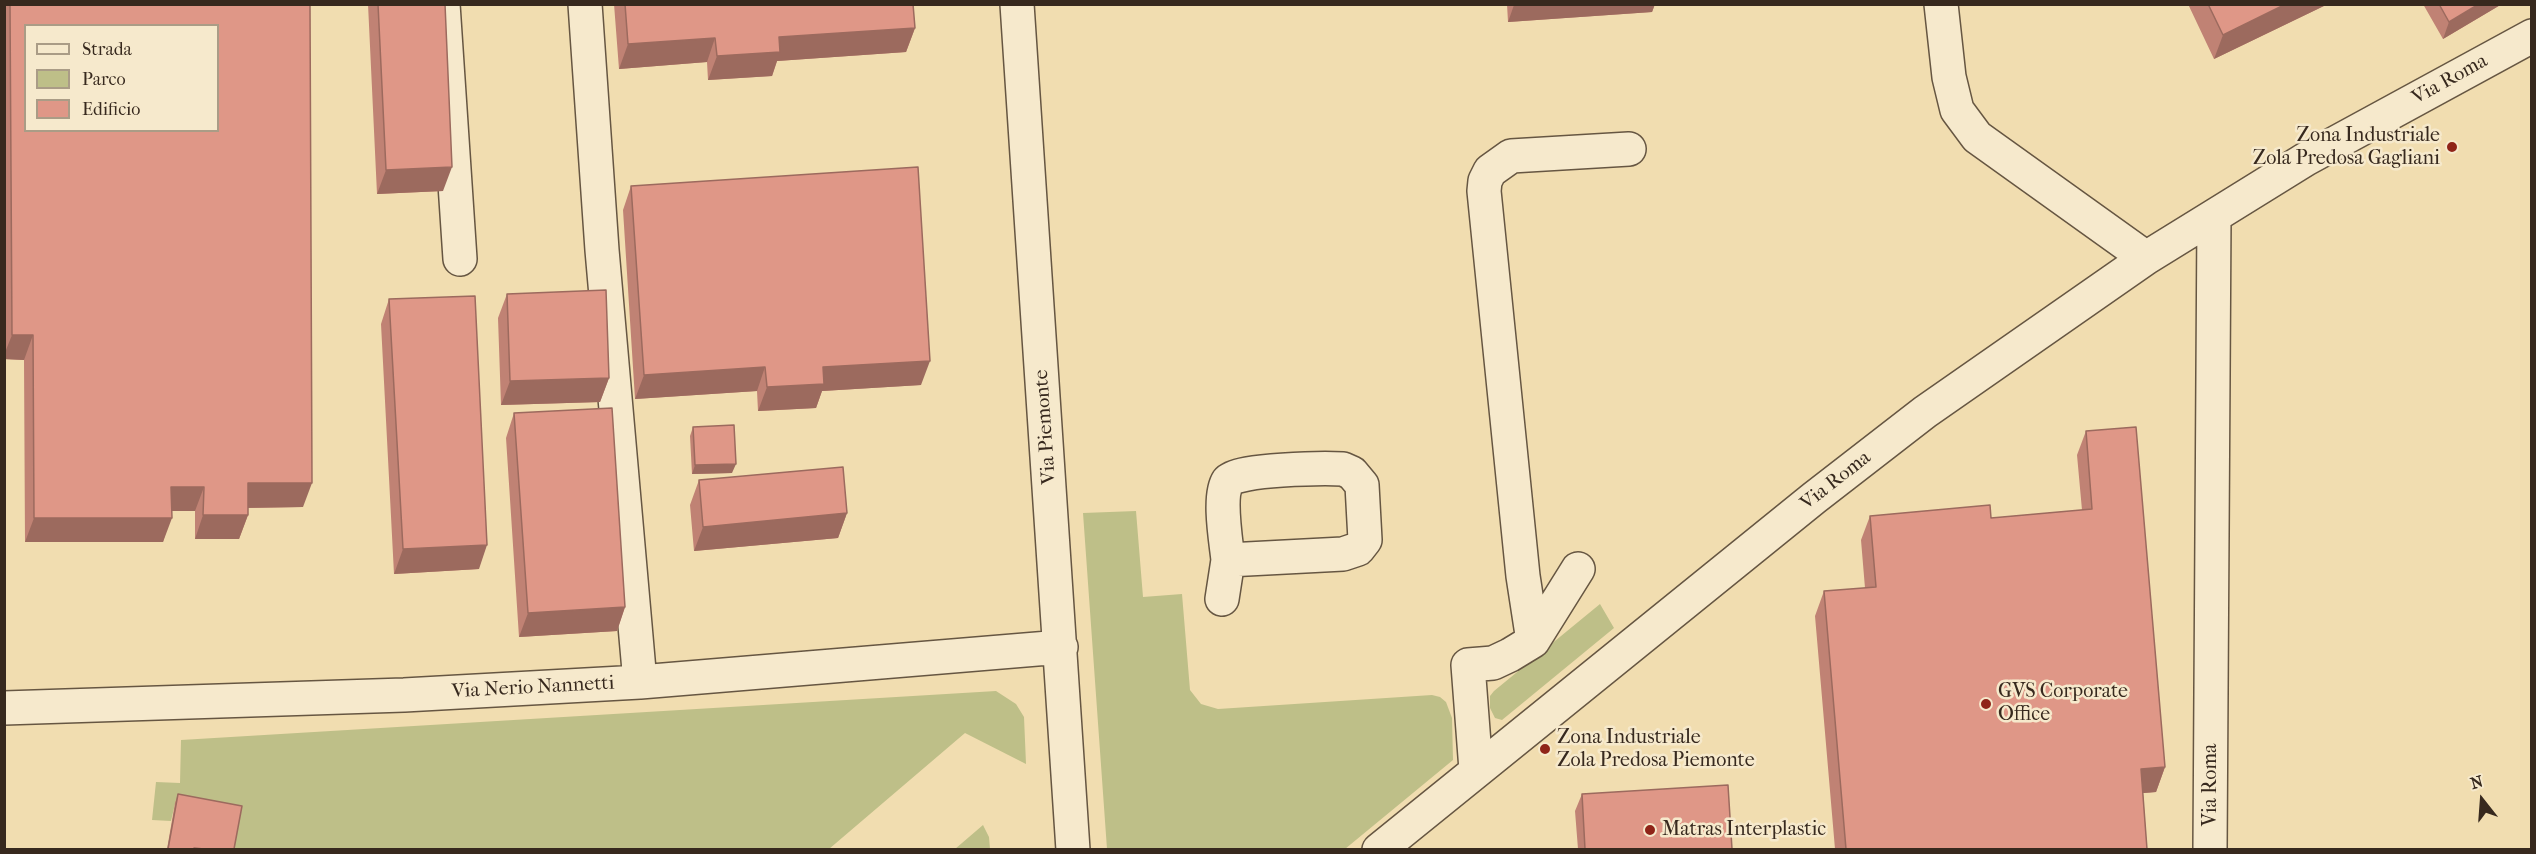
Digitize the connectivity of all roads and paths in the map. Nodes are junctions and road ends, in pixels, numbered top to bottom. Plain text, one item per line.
1 (443, 4) edge
2 (585, 4) edge
3 (1017, 4) edge
4 (1941, 4) edge
5 (2532, 36) edge
6 (1629, 148) dead end
7 (2214, 216) junction
8 (2146, 258) junction
9 (460, 259) dead end
10 (1228, 560) junction
11 (1578, 569) dead end
12 (1222, 599) dead end
13 (1533, 641) junction
14 (1061, 647) junction
15 (640, 682) junction
16 (4, 708) edge
17 (1476, 770) junction
18 (1073, 849) edge
19 (1379, 849) edge
20 (2211, 849) edge

1 - 9 street
2 - 15 street
3 - 14 street, Via Piemonte
4 - 8 street
5 - 7 street, Via Roma
6 - 13 street
7 - 8 street, Via Roma
7 - 20 street, Via Roma
8 - 17 street, Via Roma
10 - 10 street
10 - 12 street
11 - 13 street
13 - 17 street
14 - 15 street, Via Nerio Nannetti
14 - 18 street, Via Piemonte
15 - 16 street, Via Nerio Nannetti
17 - 19 street, Via Roma

